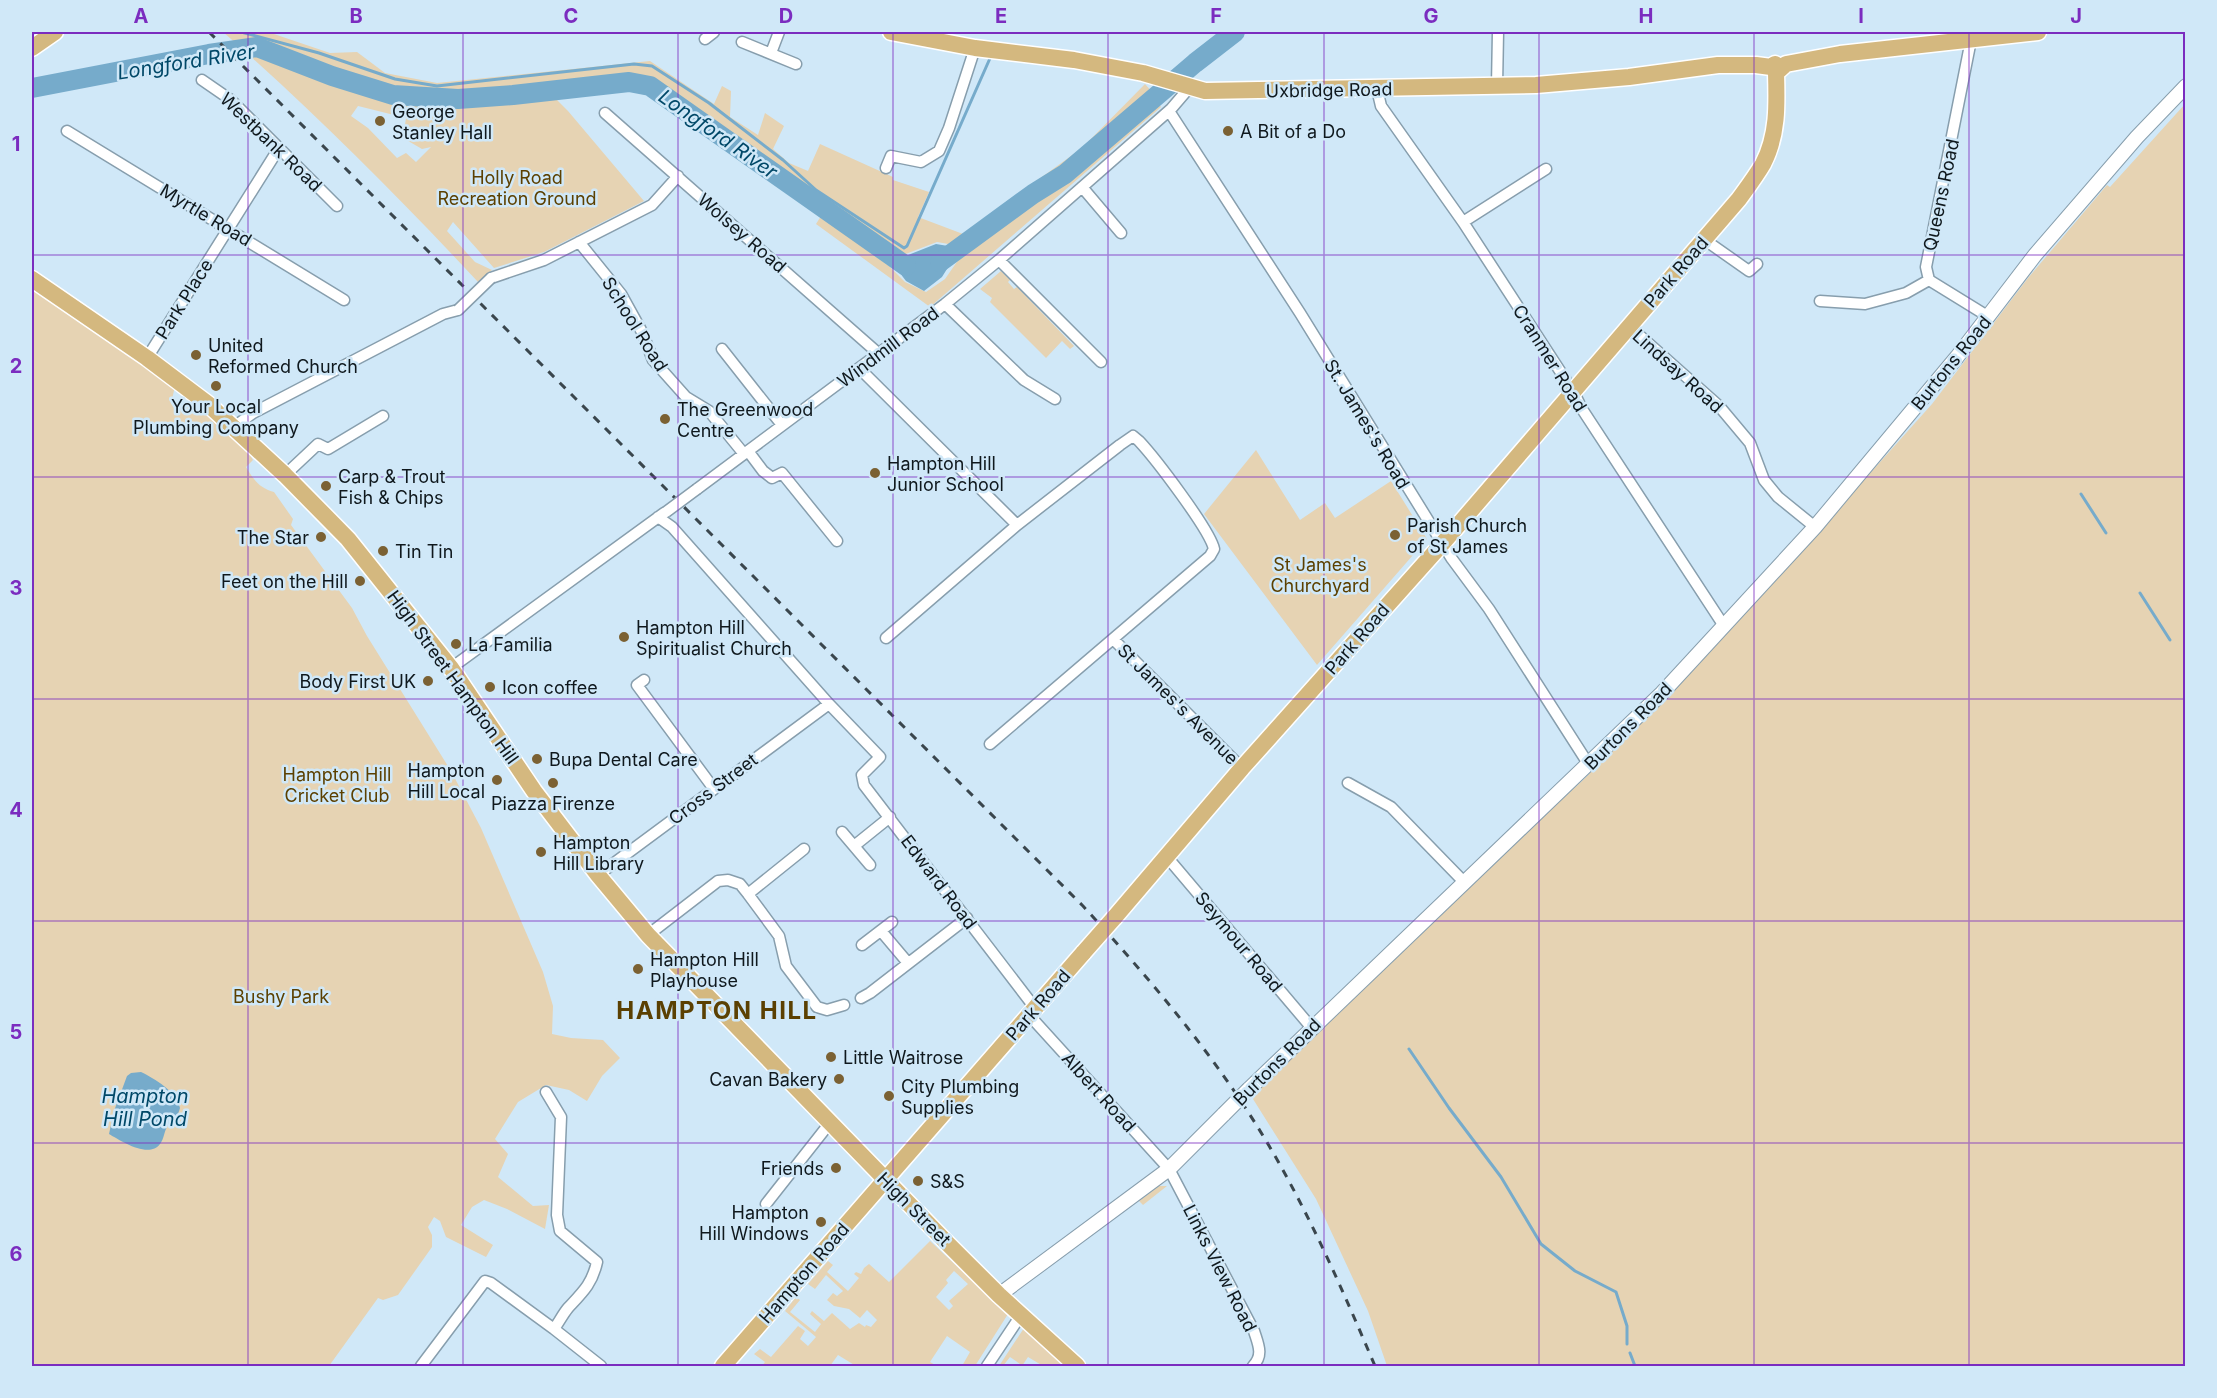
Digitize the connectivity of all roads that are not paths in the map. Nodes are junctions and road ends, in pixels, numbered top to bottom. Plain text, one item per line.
1 (55, 32) edge
2 (779, 32) edge
3 (891, 32) edge
4 (1498, 32) edge
5 (2038, 32) edge
6 (1971, 40) junction
7 (742, 42) dead end
8 (32, 48) edge
9 (975, 48) junction
10 (771, 53) junction
11 (796, 64) dead end
12 (1775, 70) junction
13 (202, 80) dead end
14 (1497, 86) junction
15 (2186, 86) edge
16 (1185, 87) junction
17 (1377, 89) junction
18 (1169, 111) junction
19 (605, 113) dead end
20 (67, 131) dead end
21 (279, 148) junction
22 (886, 168) dead end
23 (1546, 169) dead end
24 (678, 176) junction
25 (1082, 187) junction
26 (337, 206) dead end
27 (1463, 222) junction
28 (228, 228) junction
29 (1120, 233) dead end
30 (1705, 240) junction
31 (579, 242) junction
32 (999, 260) junction
33 (1757, 264) dead end
34 (32, 279) edge
35 (1929, 280) junction
36 (344, 300) dead end
37 (1820, 301) dead end
38 (945, 304) junction
39 (1989, 317) junction
40 (1629, 326) junction
41 (722, 349) dead end
42 (879, 354) junction
43 (147, 358) junction
44 (1101, 362) dead end
45 (860, 369) junction
46 (1573, 391) junction
47 (1055, 399) dead end
48 (383, 416) dead end
49 (782, 425) junction
50 (234, 427) junction
51 (746, 452) junction
52 (285, 475) junction
53 (662, 515) junction
54 (1017, 525) junction
55 (1815, 527) junction
56 (837, 541) dead end
57 (1442, 544) junction
58 (1724, 626) junction
59 (886, 638) dead end
60 (1113, 639) junction
61 (451, 668) junction
62 (644, 680) dead end
63 (829, 704) junction
64 (990, 744) dead end
65 (1589, 765) junction
66 (1242, 768) junction
67 (1348, 783) dead end
68 (714, 789) junction
69 (890, 817) junction
70 (842, 832) dead end
71 (854, 846) junction
72 (804, 849) dead end
73 (1167, 857) junction
74 (870, 865) dead end
75 (598, 875) junction
76 (1464, 882) junction
77 (748, 894) junction
78 (966, 918) junction
79 (892, 922) dead end
80 (880, 931) junction
81 (648, 935) junction
82 (862, 945) dead end
83 (908, 963) junction
84 (861, 998) dead end
85 (844, 1005) dead end
86 (1032, 1011) junction
87 (1311, 1027) junction
88 (546, 1092) dead end
89 (829, 1124) junction
90 (1169, 1169) junction
91 (885, 1180) junction
92 (766, 1204) dead end
93 (999, 1295) junction
94 (1021, 1315) junction
95 (554, 1329) junction
96 (421, 1366) edge
97 (601, 1366) edge
98 (723, 1366) edge
99 (987, 1366) edge
100 (1077, 1366) edge
101 (1253, 1366) edge

1 - 8 main road
2 - 10 street
3 - 9 main road, Uxbridge Road
4 - 14 street
5 - 6 main road, Uxbridge Road
6 - 12 main road, Uxbridge Road
6 - 35 street, Queens Road
7 - 10 street
9 - 16 main road, Uxbridge Road
9 - 22 street
10 - 11 street
12 - 14 main road, Uxbridge Road
12 - 30 main road, Park Road
13 - 21 street, Westbank Road
14 - 17 main road, Uxbridge Road
15 - 39 street, Burtons Road
16 - 17 main road, Uxbridge Road
16 - 18 street, Windmill Road
17 - 27 street, Cranmer Road
18 - 25 street, Windmill Road
18 - 57 street, St. James's Road
19 - 24 street, Wolsey Road
20 - 28 street, Myrtle Road
21 - 26 street, Westbank Road
21 - 28 street, Park Place
23 - 27 street
24 - 31 street
24 - 42 street, Wolsey Road
25 - 29 street
25 - 32 street, Windmill Road
27 - 46 street, Cranmer Road
28 - 36 street, Myrtle Road
28 - 43 street, Park Place
30 - 33 street
30 - 40 main road, Park Road
31 - 50 street, bridge
31 - 51 street, School Road
32 - 38 street, Windmill Road
32 - 44 street
34 - 43 main road, High Street Hampton Hill
35 - 37 street
35 - 39 street
38 - 42 street, Windmill Road
38 - 47 street
39 - 55 street, Burtons Road
40 - 46 main road, Park Road
40 - 55 street, Lindsay Road
41 - 49 street
42 - 45 street, Windmill Road
43 - 50 main road, High Street Hampton Hill
45 - 49 street, Windmill Road
45 - 54 street
46 - 57 main road, Park Road
46 - 58 street, Cranmer Road
48 - 52 street
49 - 51 street, Windmill Road
50 - 52 main road, High Street Hampton Hill
51 - 53 street, Windmill Road, bridge
51 - 56 street, School Road
52 - 61 main road, High Street Hampton Hill
53 - 61 street, Windmill Road
53 - 63 street
54 - 59 street, St James's Avenue
54 - 60 street, St James's Avenue
55 - 58 street, Burtons Road
57 - 65 street, St. James's Road
57 - 66 main road, Park Road
58 - 65 street, Burtons Road
60 - 64 street, St James's Avenue
60 - 66 street, St James's Avenue
61 - 75 main road, High Street Hampton Hill
62 - 68 street
63 - 68 street, Cross Street
63 - 69 street, Edward Road
65 - 76 street, Burtons Road
66 - 73 main road, Park Road
67 - 76 street
68 - 75 street, Cross Street
69 - 71 street
69 - 78 street, Edward Road
70 - 71 street
71 - 74 street
72 - 77 street
73 - 86 main road, Park Road, bridge
73 - 87 street, Seymour Road
75 - 81 main road, High Street Hampton Hill
76 - 87 street, Burtons Road
77 - 81 street
77 - 85 street
78 - 83 street
78 - 86 street, Edward Road
79 - 80 street
80 - 82 street
80 - 83 street
81 - 89 main road, High Street Hampton Hill
83 - 84 street
86 - 90 street, Albert Road
86 - 91 main road, Park Road
87 - 90 street, Burtons Road, bridge
88 - 95 street
89 - 91 main road, High Street
89 - 92 street
90 - 93 street, Burtons Road
90 - 101 street, Links View Road
91 - 93 main road, High Street
91 - 98 main road, Hampton Road
93 - 94 main road, High Street
94 - 99 street
94 - 100 main road, High Street
95 - 96 street
95 - 97 street

